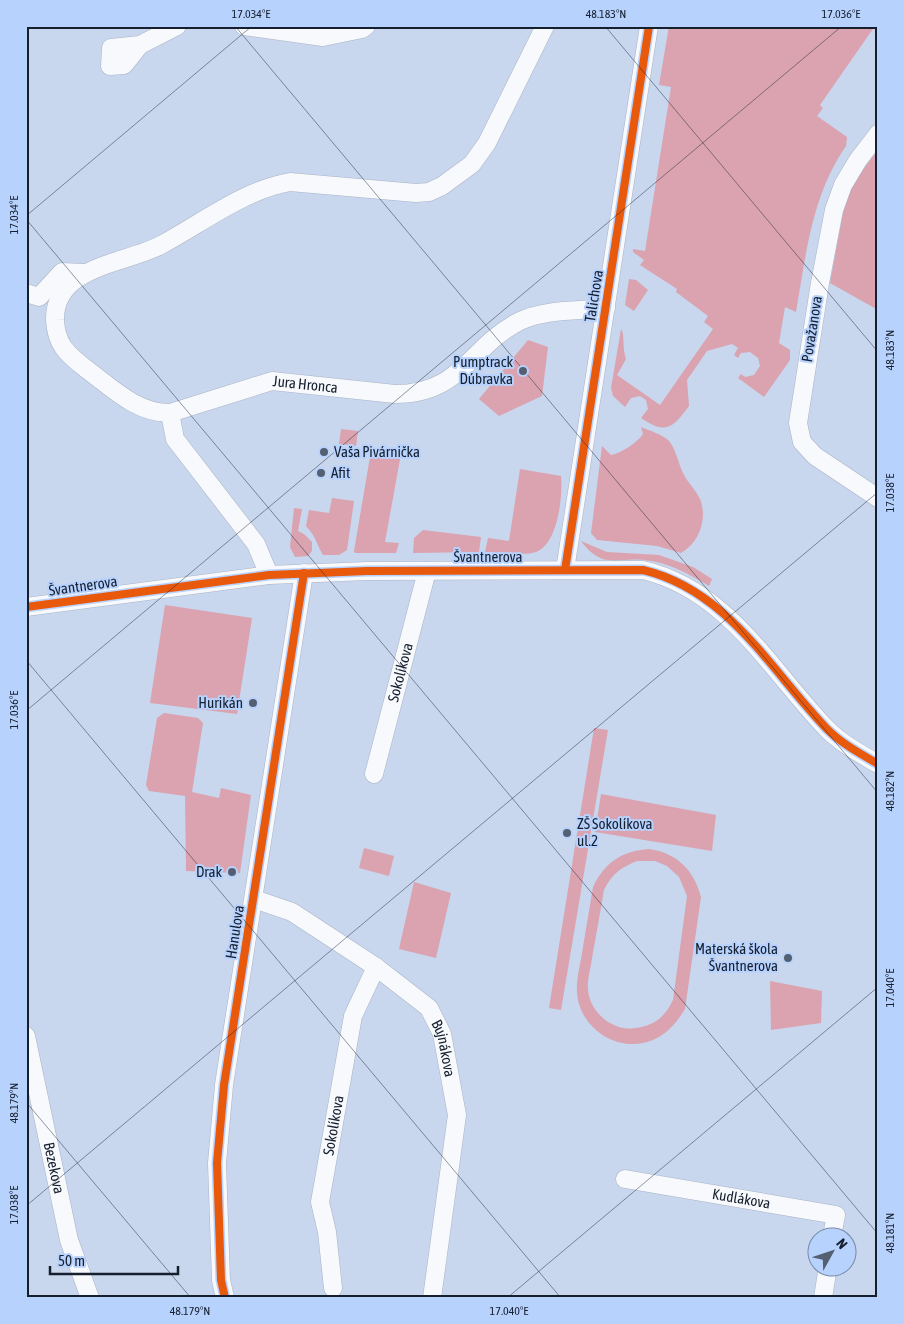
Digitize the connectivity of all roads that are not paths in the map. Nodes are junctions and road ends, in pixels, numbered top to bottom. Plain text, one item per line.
1 (177, 26) edge
2 (244, 26) edge
3 (366, 26) edge
4 (545, 26) edge
5 (649, 26) edge
6 (140, 45) dead end
7 (878, 134) edge
8 (77, 278) junction
9 (26, 293) edge
10 (606, 308) junction
11 (170, 413) junction
12 (878, 498) edge
13 (565, 570) junction
14 (427, 571) junction
15 (304, 573) junction
16 (269, 575) junction
17 (26, 607) edge
18 (878, 764) edge
19 (374, 774) dead end
20 (254, 899) junction
21 (376, 967) junction
22 (26, 1036) edge
23 (625, 1179) dead end
24 (834, 1226) edge
25 (826, 1276) edge
26 (333, 1288) dead end
27 (90, 1298) edge
28 (225, 1298) edge
29 (432, 1298) edge
30 (823, 1298) edge

1 - 6 street
2 - 3 street
4 - 8 street
5 - 10 street, Talichova
7 - 12 street, Považanova
8 - 9 street
8 - 11 street, Jura Hronca
10 - 11 street, Jura Hronca
10 - 13 street, Talichova
11 - 16 street
13 - 14 street, Švantnerova
13 - 18 street, Švantnerova
14 - 15 street, Švantnerova
14 - 19 street, Sokolíkova
15 - 16 street, Švantnerova
15 - 20 street, Hanulova
16 - 17 street, Švantnerova
20 - 21 street, Bujnákova
20 - 28 street, Hanulova
21 - 26 street, Sokolíkova
21 - 29 street, Bujnákova
22 - 27 street, Bezekova
23 - 24 street, Kudlákova
25 - 30 street

